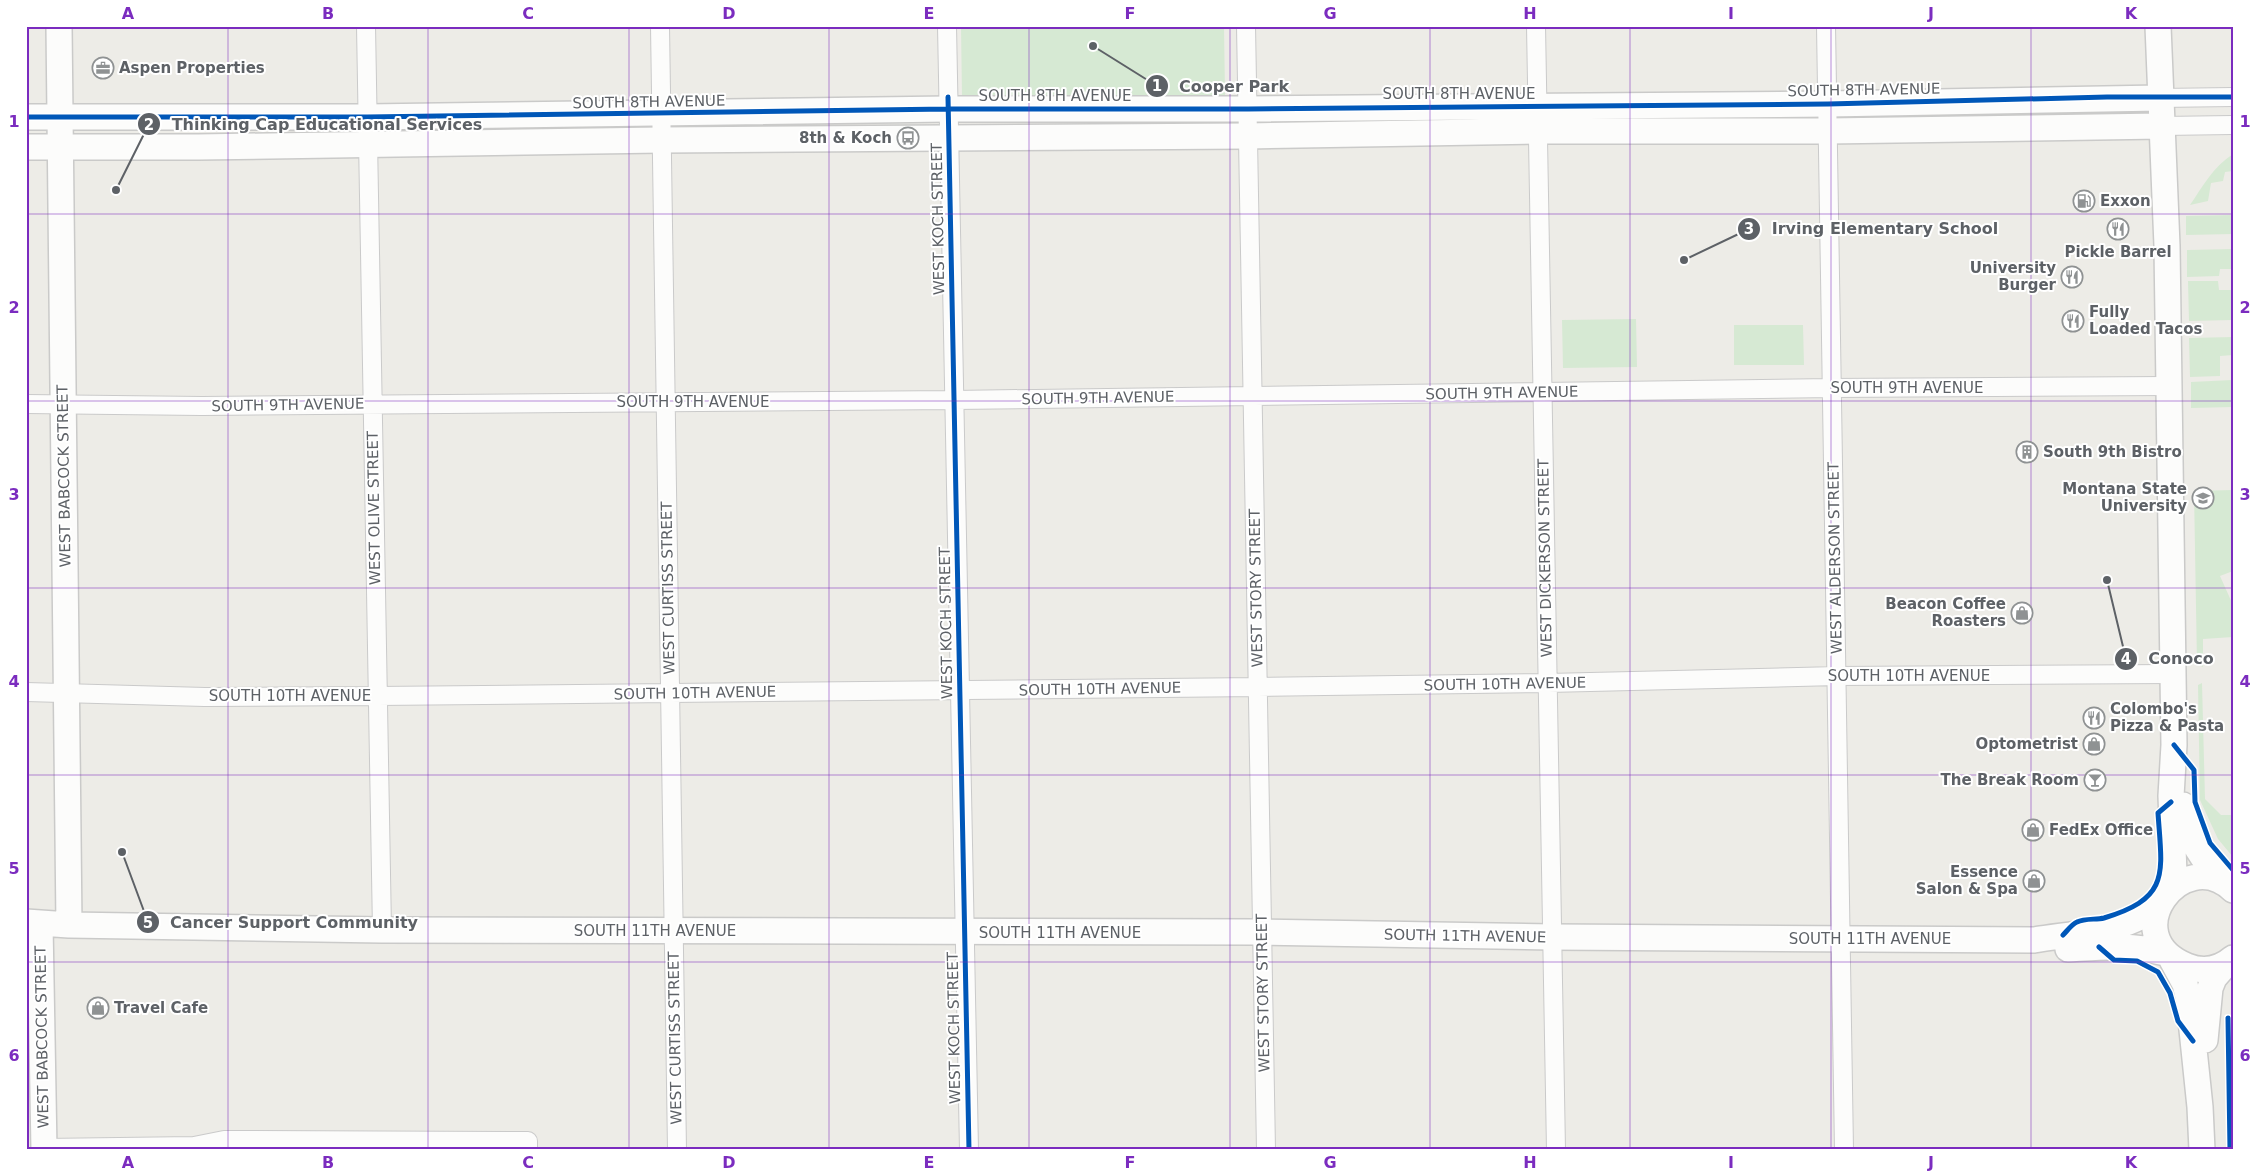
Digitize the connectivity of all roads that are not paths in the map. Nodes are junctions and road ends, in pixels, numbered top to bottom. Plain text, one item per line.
1 (59, 26) edge
2 (366, 26) edge
3 (660, 26) edge
4 (947, 26) edge
5 (1246, 26) edge
6 (1536, 26) edge
7 (1826, 26) edge
8 (2158, 26) edge
9 (2233, 97) edge
10 (2160, 98) junction
11 (1828, 104) junction
12 (1537, 106) junction
13 (948, 109) junction
14 (1248, 109) junction
15 (661, 114) junction
16 (26, 117) edge
17 (60, 117) junction
18 (367, 117) junction
19 (2233, 125) edge
20 (2162, 126) junction
21 (1538, 131) junction
22 (1828, 131) junction
23 (1248, 136) junction
24 (948, 137) junction
25 (662, 140) junction
26 (368, 144) junction
27 (60, 146) junction
28 (26, 147) edge
29 (2169, 386) junction
30 (1832, 388) junction
31 (1542, 393) junction
32 (1253, 395) junction
33 (954, 400) junction
34 (666, 402) junction
35 (63, 403) junction
36 (26, 404) edge
37 (372, 404) junction
38 (2173, 674) junction
39 (1837, 676) junction
40 (1548, 683) junction
41 (1258, 687) junction
42 (960, 690) junction
43 (26, 692) edge
44 (66, 693) junction
45 (670, 693) junction
46 (377, 696) junction
47 (2174, 745) junction
48 (2230, 888) edge
49 (2164, 897) junction
50 (33, 923) edge
51 (69, 925) junction
52 (382, 930) junction
53 (674, 930) junction
54 (1262, 932) junction
55 (965, 933) junction
56 (1552, 937) junction
57 (1841, 940) junction
58 (2034, 940) junction
59 (2168, 957) junction
60 (2230, 961) edge
61 (2200, 1107) junction
62 (224, 1145) edge
63 (376, 1146) edge
64 (44, 1149) edge
65 (528, 1150) edge
66 (677, 1150) edge
67 (969, 1150) edge
68 (1266, 1150) edge
69 (1556, 1150) edge
70 (1844, 1150) edge
71 (2202, 1150) edge

1 - 17 street, WEST BABCOCK STREET
2 - 18 street, WEST OLIVE STREET
3 - 15 street, WEST CURTISS STREET
4 - 13 street, WEST KOCH STREET
5 - 14 street, WEST STORY STREET
6 - 12 street, WEST DICKERSON STREET
7 - 11 street, WEST ALDERSON STREET
8 - 10 street
9 - 10 street, SOUTH 8TH AVENUE
10 - 11 street, SOUTH 8TH AVENUE
10 - 20 street
11 - 12 street, SOUTH 8TH AVENUE
11 - 22 street, WEST ALDERSON STREET
12 - 14 street, SOUTH 8TH AVENUE
12 - 21 street, WEST DICKERSON STREET
13 - 14 street, SOUTH 8TH AVENUE
13 - 15 street, SOUTH 8TH AVENUE
13 - 24 street, WEST KOCH STREET
14 - 23 street, WEST STORY STREET
15 - 18 street, SOUTH 8TH AVENUE
15 - 25 street, WEST CURTISS STREET
16 - 17 street, SOUTH 8TH AVENUE
17 - 18 street, SOUTH 8TH AVENUE
17 - 27 street, WEST BABCOCK STREET
18 - 26 street, WEST OLIVE STREET
19 - 20 street
20 - 22 street
20 - 29 street
21 - 22 street
21 - 23 street
21 - 31 street, WEST DICKERSON STREET
22 - 30 street, WEST ALDERSON STREET
23 - 24 street
23 - 32 street, WEST STORY STREET
24 - 25 street
24 - 33 street, WEST KOCH STREET
25 - 26 street
25 - 34 street, WEST CURTISS STREET
26 - 27 street
26 - 37 street, WEST OLIVE STREET
27 - 28 street
27 - 35 street, WEST BABCOCK STREET
29 - 30 street, SOUTH 9TH AVENUE
29 - 38 street
30 - 31 street, SOUTH 9TH AVENUE
30 - 39 street, WEST ALDERSON STREET
31 - 32 street, SOUTH 9TH AVENUE
31 - 40 street, WEST DICKERSON STREET
32 - 33 street, SOUTH 9TH AVENUE
32 - 41 street, WEST STORY STREET
33 - 34 street, SOUTH 9TH AVENUE
33 - 42 street, WEST KOCH STREET
34 - 37 street, SOUTH 9TH AVENUE
34 - 45 street, WEST CURTISS STREET
35 - 36 street, SOUTH 9TH AVENUE
35 - 37 street, SOUTH 9TH AVENUE
35 - 44 street, WEST BABCOCK STREET
37 - 46 street, WEST OLIVE STREET
38 - 39 street, SOUTH 10TH AVENUE
38 - 47 street
39 - 40 street, SOUTH 10TH AVENUE
39 - 57 street, WEST ALDERSON STREET
40 - 41 street, SOUTH 10TH AVENUE
40 - 56 street, WEST DICKERSON STREET
41 - 42 street, SOUTH 10TH AVENUE
41 - 54 street, WEST STORY STREET
42 - 45 street, SOUTH 10TH AVENUE
42 - 55 street, WEST KOCH STREET
43 - 44 street, SOUTH 10TH AVENUE
44 - 46 street, SOUTH 10TH AVENUE
44 - 51 street, WEST BABCOCK STREET
45 - 46 street, SOUTH 10TH AVENUE
45 - 53 street, WEST CURTISS STREET
46 - 52 street, WEST OLIVE STREET
47 - 48 street
47 - 49 street
48 - 49 street, SOUTH 11TH AVENUE
49 - 58 street, SOUTH 11TH AVENUE
49 - 59 street
50 - 51 street, SOUTH 11TH AVENUE
50 - 64 street, WEST BABCOCK STREET
51 - 52 street, SOUTH 11TH AVENUE
52 - 53 street, SOUTH 11TH AVENUE
53 - 55 street, SOUTH 11TH AVENUE
53 - 66 street, WEST CURTISS STREET
54 - 55 street, SOUTH 11TH AVENUE
54 - 56 street, SOUTH 11TH AVENUE
54 - 68 street, WEST STORY STREET
55 - 67 street, WEST KOCH STREET
56 - 57 street, SOUTH 11TH AVENUE
56 - 69 street, WEST DICKERSON STREET
57 - 58 street, SOUTH 11TH AVENUE
57 - 70 street, WEST ALDERSON STREET
58 - 59 street, SOUTH 11TH AVENUE
59 - 60 street, SOUTH 11TH AVENUE
59 - 61 street
60 - 61 street
61 - 71 street
62 - 63 street
62 - 64 street
63 - 65 street

